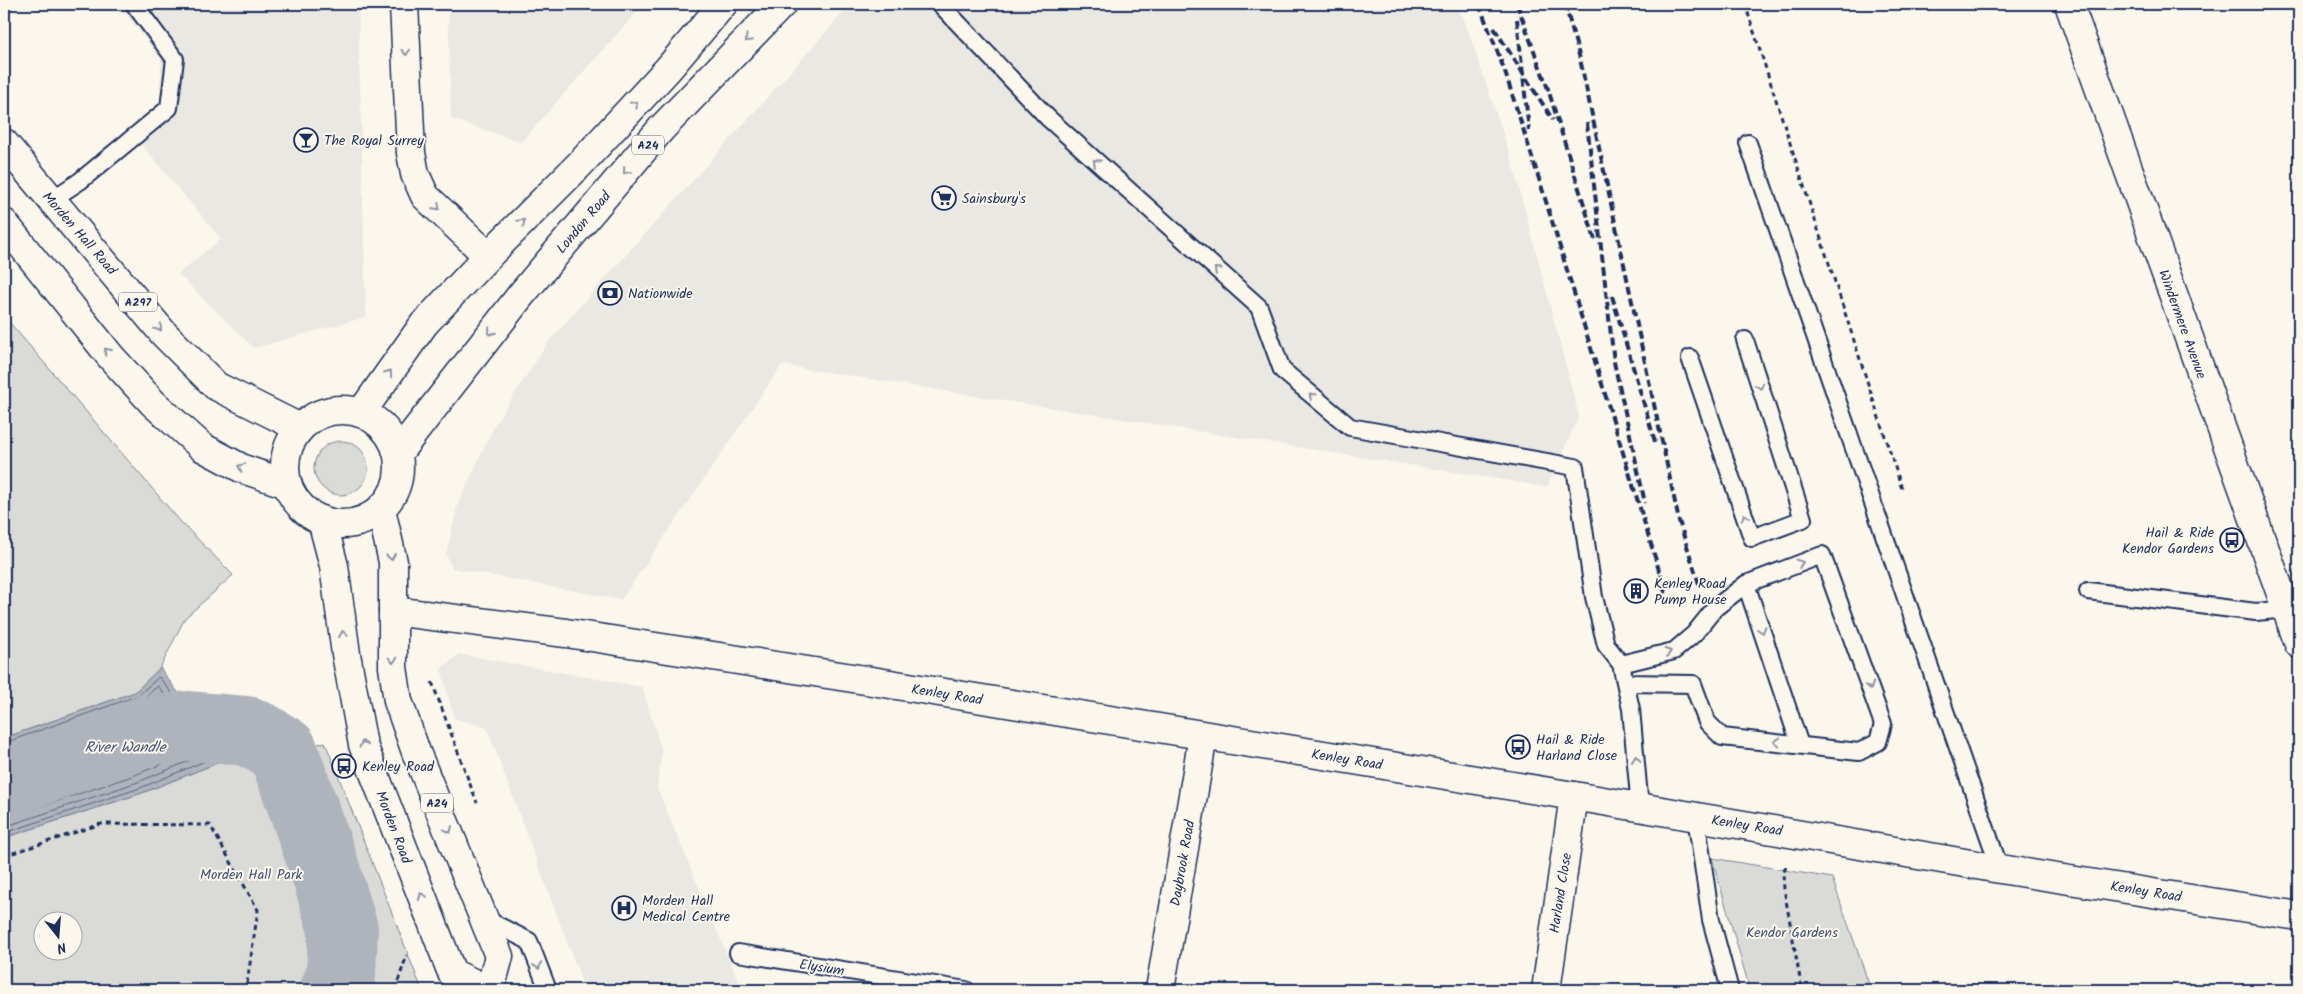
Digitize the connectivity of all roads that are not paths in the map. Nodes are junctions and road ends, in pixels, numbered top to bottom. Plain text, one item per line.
1 (134, 4) edge
2 (404, 4) edge
3 (724, 4) edge
4 (782, 4) edge
5 (940, 4) edge
6 (2069, 4) edge
7 (4, 143) edge
8 (1748, 143) dead end
9 (51, 200) junction
10 (4, 223) edge
11 (488, 256) junction
12 (1744, 340) dead end
13 (1690, 358) dead end
14 (361, 413) junction
15 (300, 428) junction
16 (398, 453) junction
17 (287, 484) junction
18 (381, 509) junction
19 (322, 520) junction
20 (1746, 584) junction
21 (2088, 591) dead end
22 (393, 611) junction
23 (2295, 627) edge
24 (1621, 664) junction
25 (1626, 682) junction
26 (1203, 736) junction
27 (1800, 745) junction
28 (1574, 796) junction
29 (1640, 808) junction
30 (1696, 817) junction
31 (2000, 869) junction
32 (2299, 916) edge
33 (485, 919) junction
34 (738, 953) dead end
35 (489, 990) edge
36 (548, 990) edge
37 (966, 990) edge
38 (1160, 990) edge
39 (1546, 990) edge
40 (1730, 990) edge

1 - 9 lane
2 -> 11 main road
11 -> 3 main road, A24
4 -> 16 main road, London Road / A24
24 -> 5 lane
6 - 23 main road, Windermere Avenue
7 - 9 main road, Morden Hall Road / A297
8 - 31 lane
9 -> 15 main road, Morden Hall Road / A297
17 -> 10 main road
14 -> 11 main road, A24
12 -> 13 lane
14 - 15 main road
14 - 16 main road
15 - 17 main road
16 - 18 main road
17 - 19 main road
18 - 19 main road
18 -> 22 main road, Morden Road / A24
35 -> 19 main road, Morden Road / A24
24 -> 20 lane
20 -> 27 lane
20 -> 27 lane
21 - 23 lane
22 - 26 main road, Kenley Road
22 -> 33 main road, Morden Road / A24
24 - 25 lane
27 -> 25 lane
29 -> 25 lane
26 - 28 main road, Kenley Road
26 - 38 main road, Daybrook Road
28 - 29 main road, Kenley Road
28 - 39 main road, Harland Close
29 - 30 main road, Kenley Road
30 - 31 main road, Kenley Road
30 - 40 lane
31 - 32 main road, Kenley Road
33 - 35 main road, Morden Road / A24
33 -> 36 lane
34 - 37 lane, Elysium

